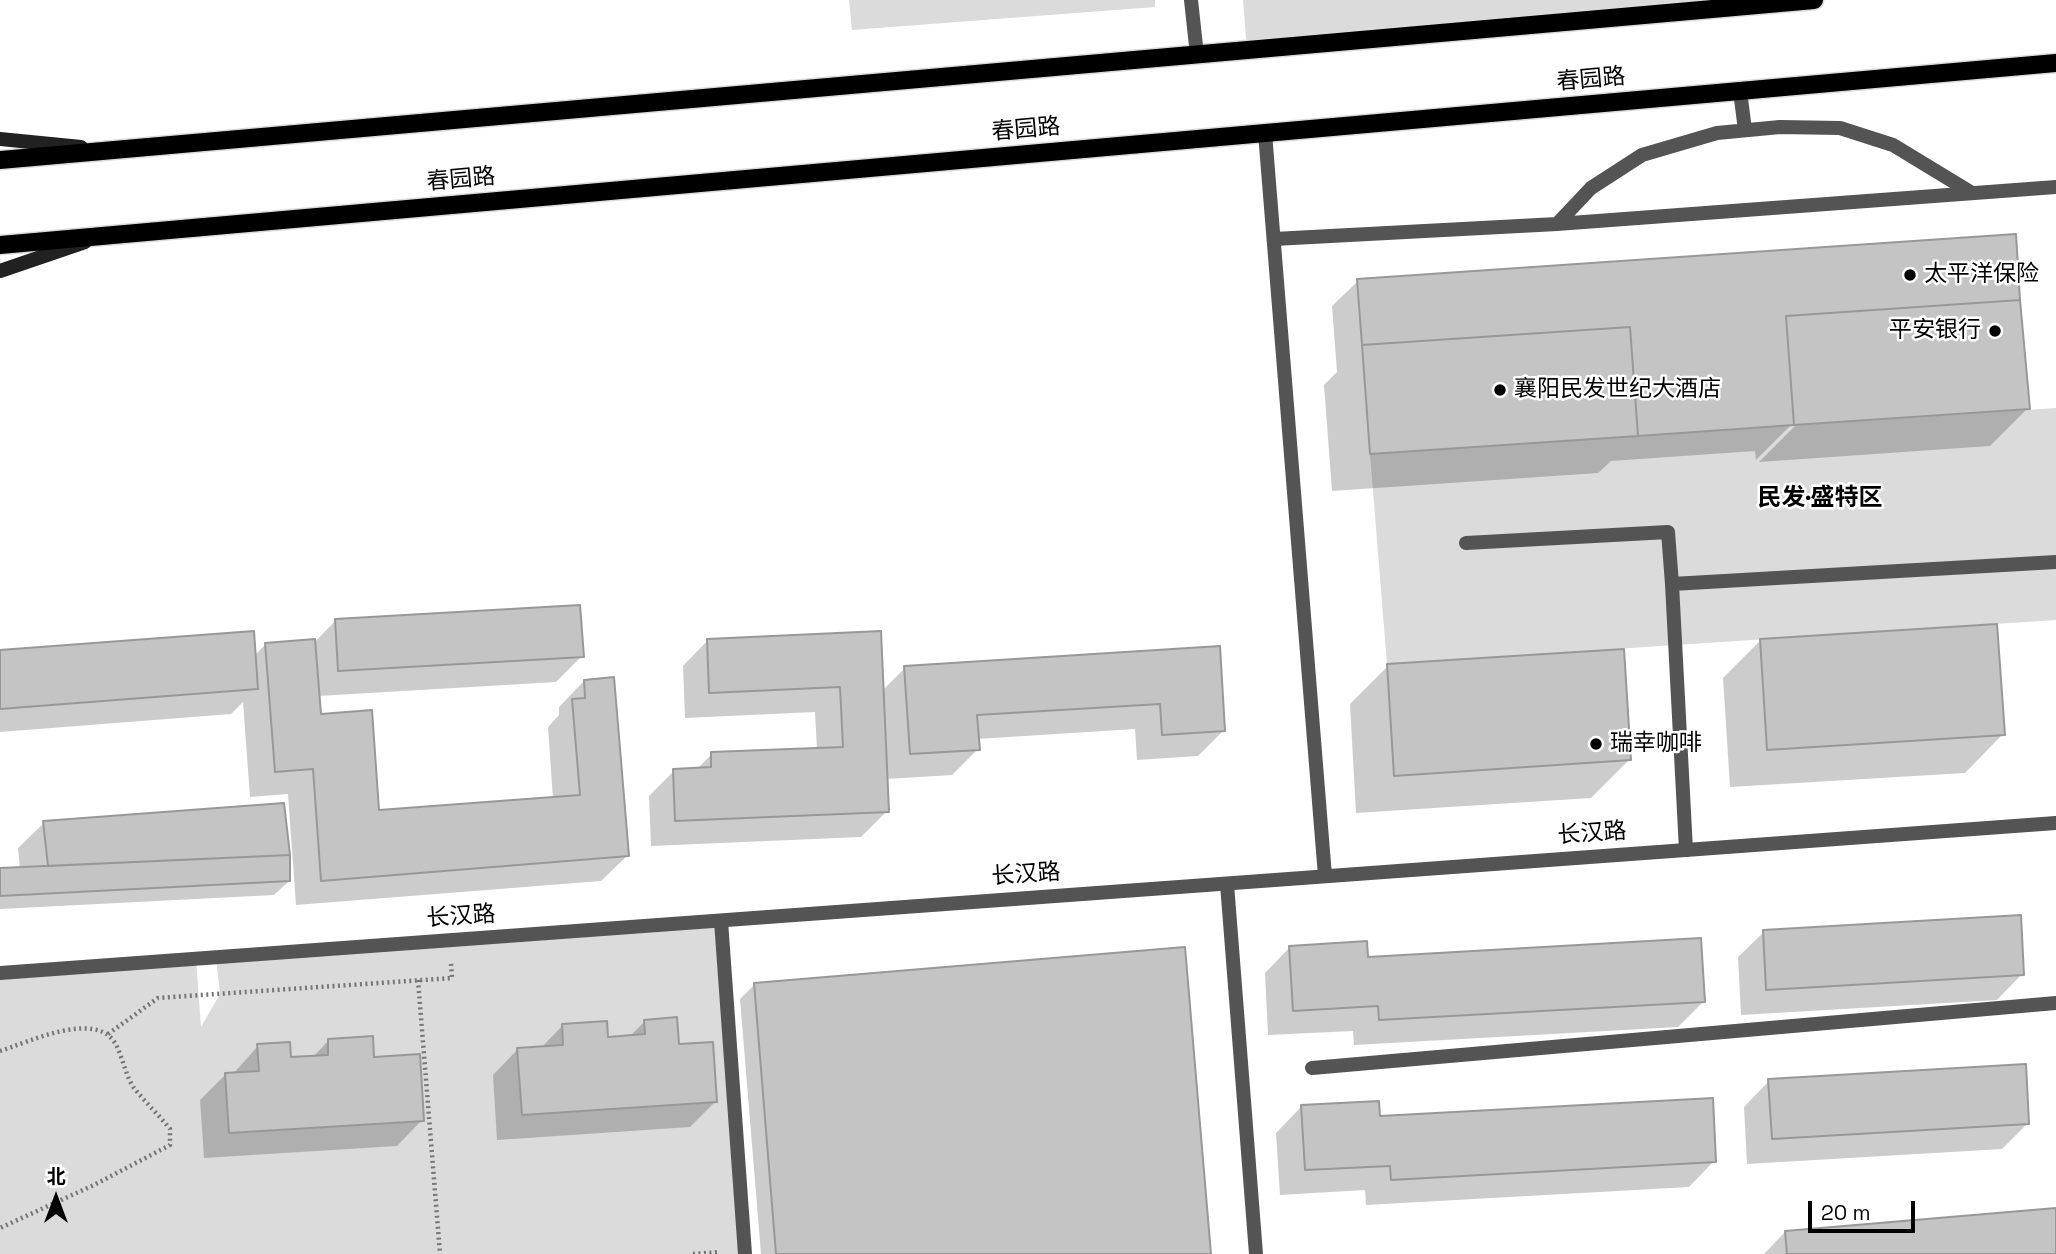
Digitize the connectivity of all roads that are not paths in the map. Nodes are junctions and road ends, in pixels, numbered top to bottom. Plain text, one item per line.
1 (1191, 0) edge
2 (1814, 0) edge
3 (1196, 55) junction
4 (2056, 63) edge
5 (1740, 91) junction
6 (1745, 130) junction
7 (1265, 133) junction
8 (0, 139) edge
9 (114, 150) junction
10 (0, 160) edge
11 (2056, 187) edge
12 (1972, 193) junction
13 (1557, 224) junction
14 (100, 237) junction
15 (1274, 239) junction
16 (0, 245) edge
17 (0, 271) edge
18 (1466, 543) dead end
19 (2056, 562) edge
20 (1672, 584) junction
21 (2056, 823) edge
22 (1686, 850) junction
23 (1325, 876) junction
24 (1227, 884) junction
25 (721, 921) junction
26 (0, 973) edge
27 (2056, 1003) edge
28 (1312, 1068) dead end
29 (745, 1254) edge
30 (1256, 1254) edge

1 - 3 street
2 - 3 main road
3 - 9 main road
4 - 5 main road, 春园路
5 - 6 street
5 - 7 main road, 春园路
6 - 12 street
6 - 13 street
7 - 14 main road, 春园路
7 - 15 street
8 - 9 main road
9 - 10 main road
11 - 12 street
12 - 13 street
13 - 15 street
14 - 16 main road, 春园路
14 - 17 main road
15 - 23 street
18 - 20 street
19 - 20 street
20 - 22 street
21 - 22 street, 长汉路
22 - 23 street, 长汉路
23 - 24 street, 长汉路
24 - 25 street, 长汉路
24 - 30 street
25 - 26 street, 长汉路
25 - 29 street
27 - 28 street

